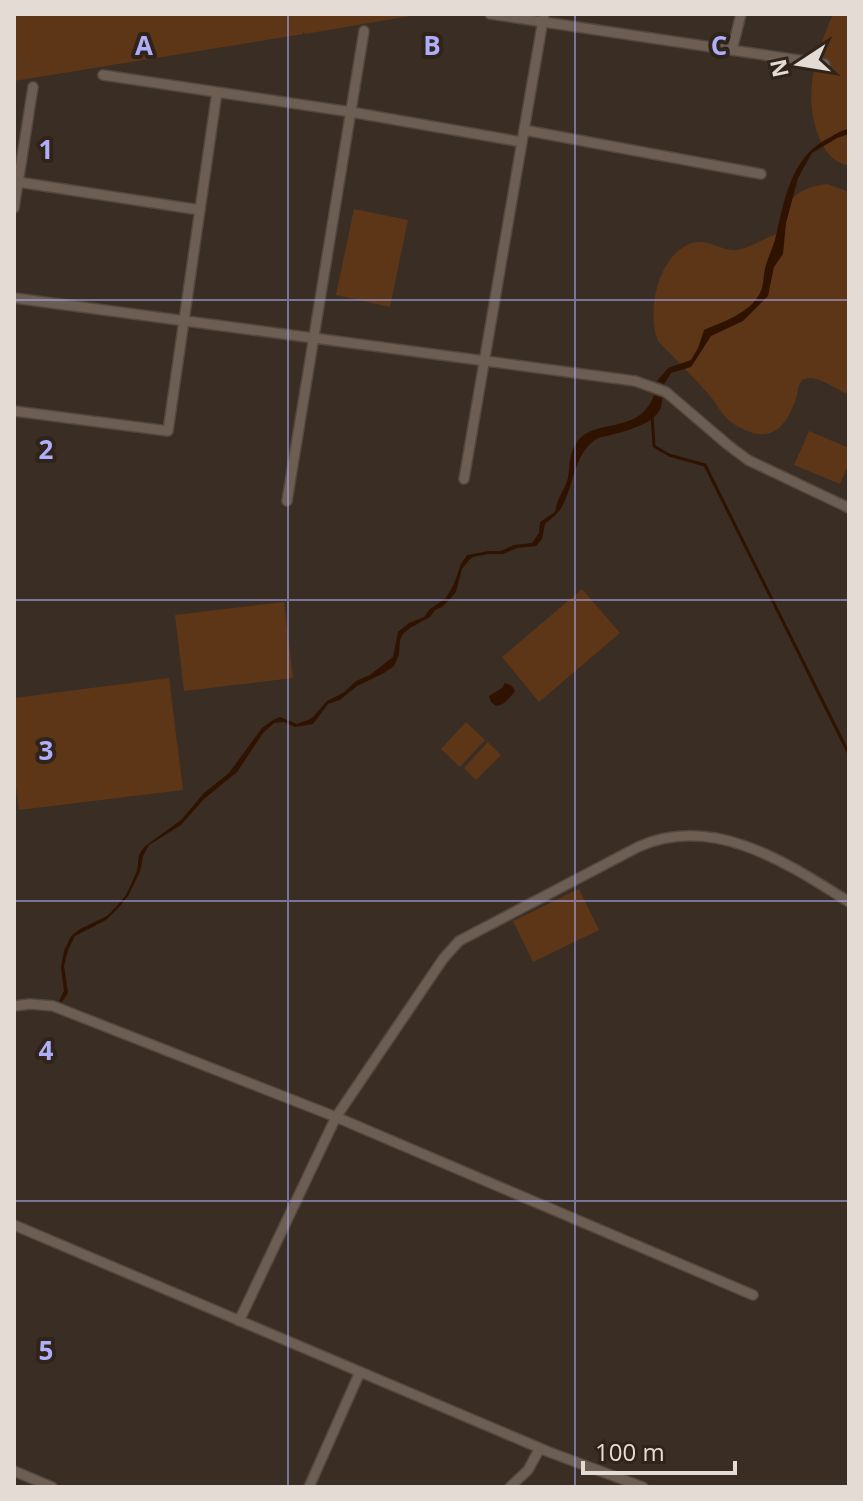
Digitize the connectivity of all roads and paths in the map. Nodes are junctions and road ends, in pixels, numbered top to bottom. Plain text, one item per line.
1 (490, 14) edge
2 (741, 14) edge
3 (543, 18) edge
4 (364, 31) dead end
5 (732, 50) junction
6 (825, 64) dead end
7 (103, 75) dead end
8 (33, 87) dead end
9 (217, 92) junction
10 (351, 112) junction
11 (524, 130) junction
12 (522, 142) junction
13 (761, 174) dead end
14 (18, 182) junction
15 (14, 208) edge
16 (200, 210) junction
17 (14, 298) edge
18 (184, 322) junction
19 (314, 339) junction
20 (484, 362) junction
21 (14, 411) edge
22 (464, 479) dead end
23 (287, 501) dead end
24 (849, 508) edge
25 (849, 902) edge
26 (14, 1006) edge
27 (336, 1117) junction
28 (14, 1225) edge
29 (753, 1295) dead end
30 (239, 1321) junction
31 (360, 1372) junction
32 (540, 1448) junction
33 (14, 1471) edge
34 (52, 1487) edge
35 (309, 1487) edge
36 (510, 1487) edge
37 (643, 1487) edge

1 - 3 street
2 - 5 street
3 - 5 street
3 - 11 street
4 - 10 street
5 - 6 street
7 - 9 street
8 - 14 street
9 - 10 street
9 - 16 street
10 - 12 street
10 - 19 street
11 - 12 street
11 - 13 street
12 - 20 street
14 - 15 street
14 - 16 street
16 - 18 street
17 - 18 street
18 - 19 street
18 - 21 street
19 - 20 street
19 - 23 street
20 - 22 street
20 - 24 street
25 - 27 street
26 - 27 street
27 - 29 street
27 - 30 street
28 - 30 street
30 - 31 street
31 - 32 street
31 - 35 street
32 - 36 street
32 - 37 street
33 - 34 street

